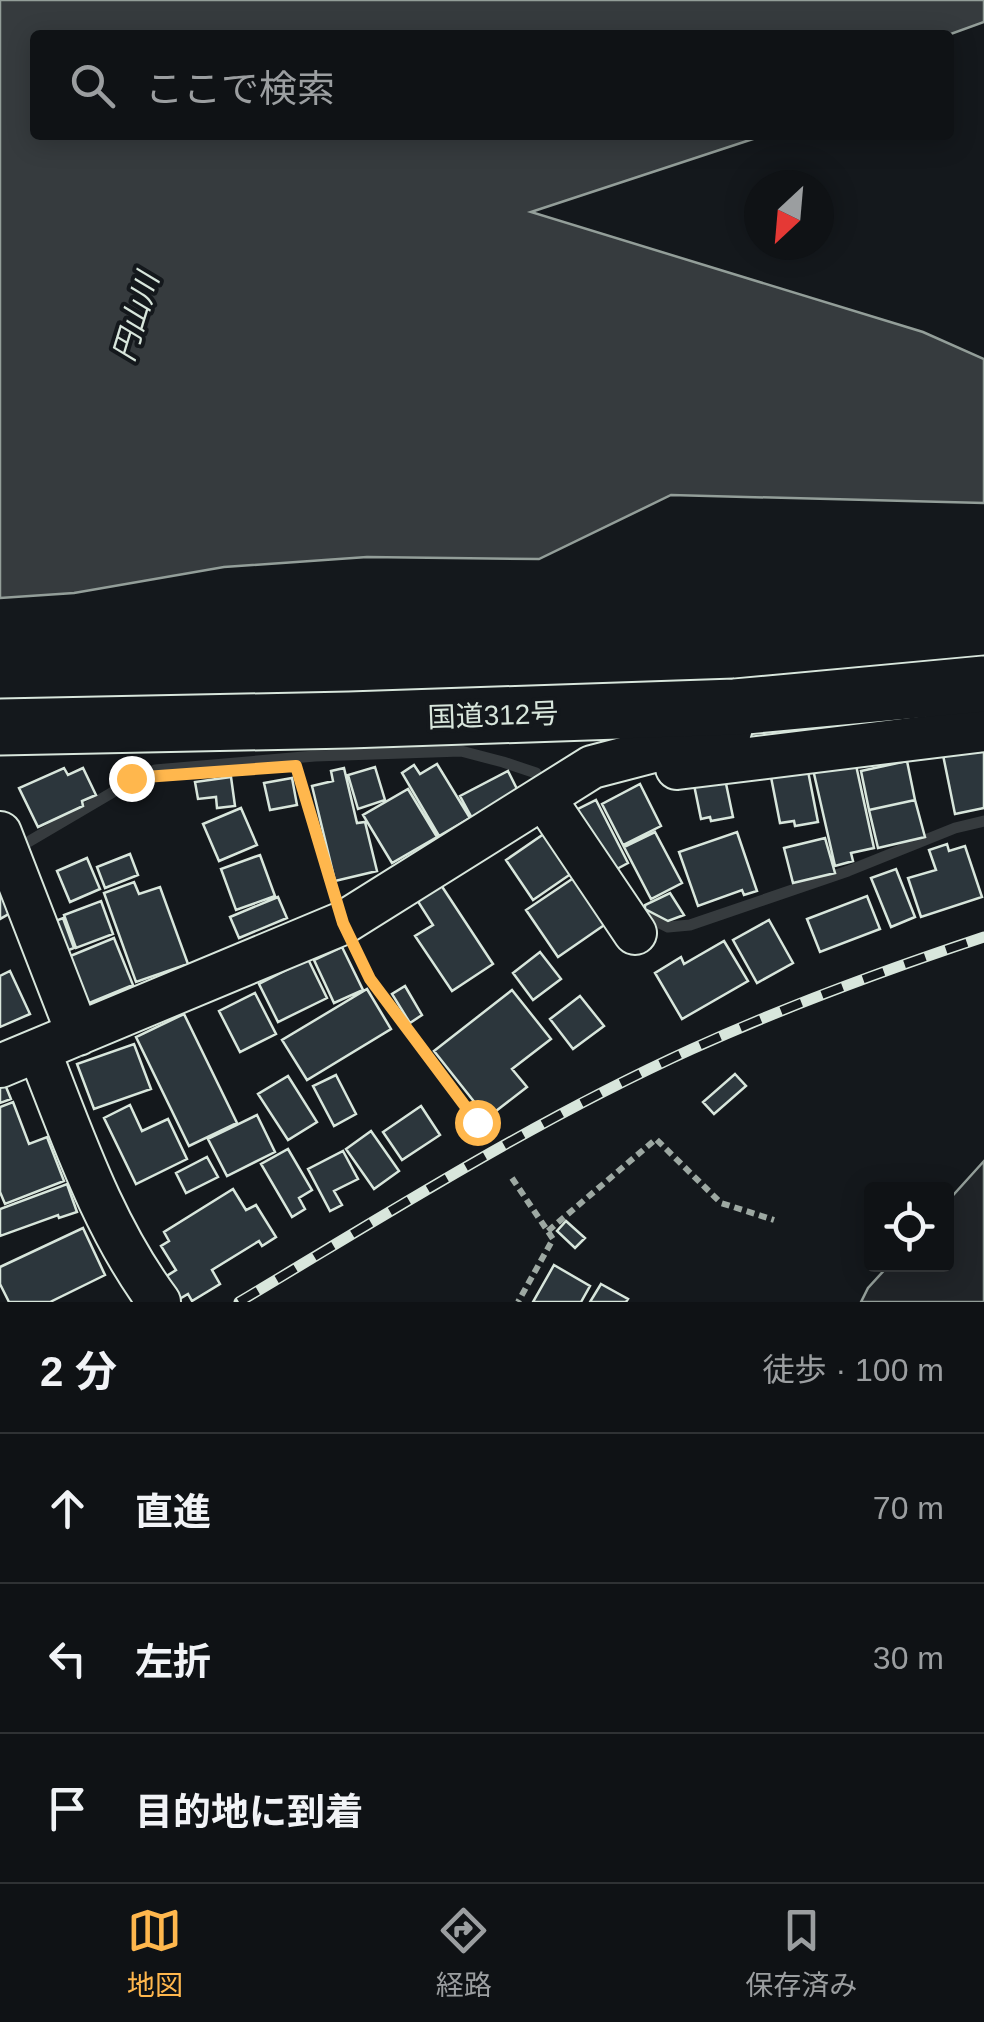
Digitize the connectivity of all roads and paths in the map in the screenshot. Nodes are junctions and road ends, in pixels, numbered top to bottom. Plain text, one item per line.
1 (984, 684) edge
2 (735, 707) junction
3 (863, 710) junction
4 (0, 727) edge
5 (984, 730) edge
6 (645, 754) junction
7 (764, 757) junction
8 (98, 764) dead end
9 (278, 767) dead end
10 (241, 770) dead end
11 (544, 798) junction
12 (0, 833) edge
13 (343, 923) junction
14 (635, 933) dead end
15 (78, 1034) junction
16 (19, 1058) edge
17 (477, 1122) dead end
18 (512, 1178) dead end
19 (774, 1220) dead end
20 (548, 1231) junction
21 (158, 1302) edge
22 (518, 1302) edge

1 - 3 highway, 国道312号
2 - 3 highway, 国道312号
2 - 4 highway, 国道312号
2 - 6 street
3 - 5 street
3 - 7 street
5 - 7 street
6 - 7 street
6 - 11 street
8 - 10 path
9 - 13 path
11 - 13 street
11 - 14 street
12 - 15 street
13 - 15 street
13 - 17 path
15 - 16 street
16 - 21 street
18 - 20 path
19 - 20 path
20 - 22 path

